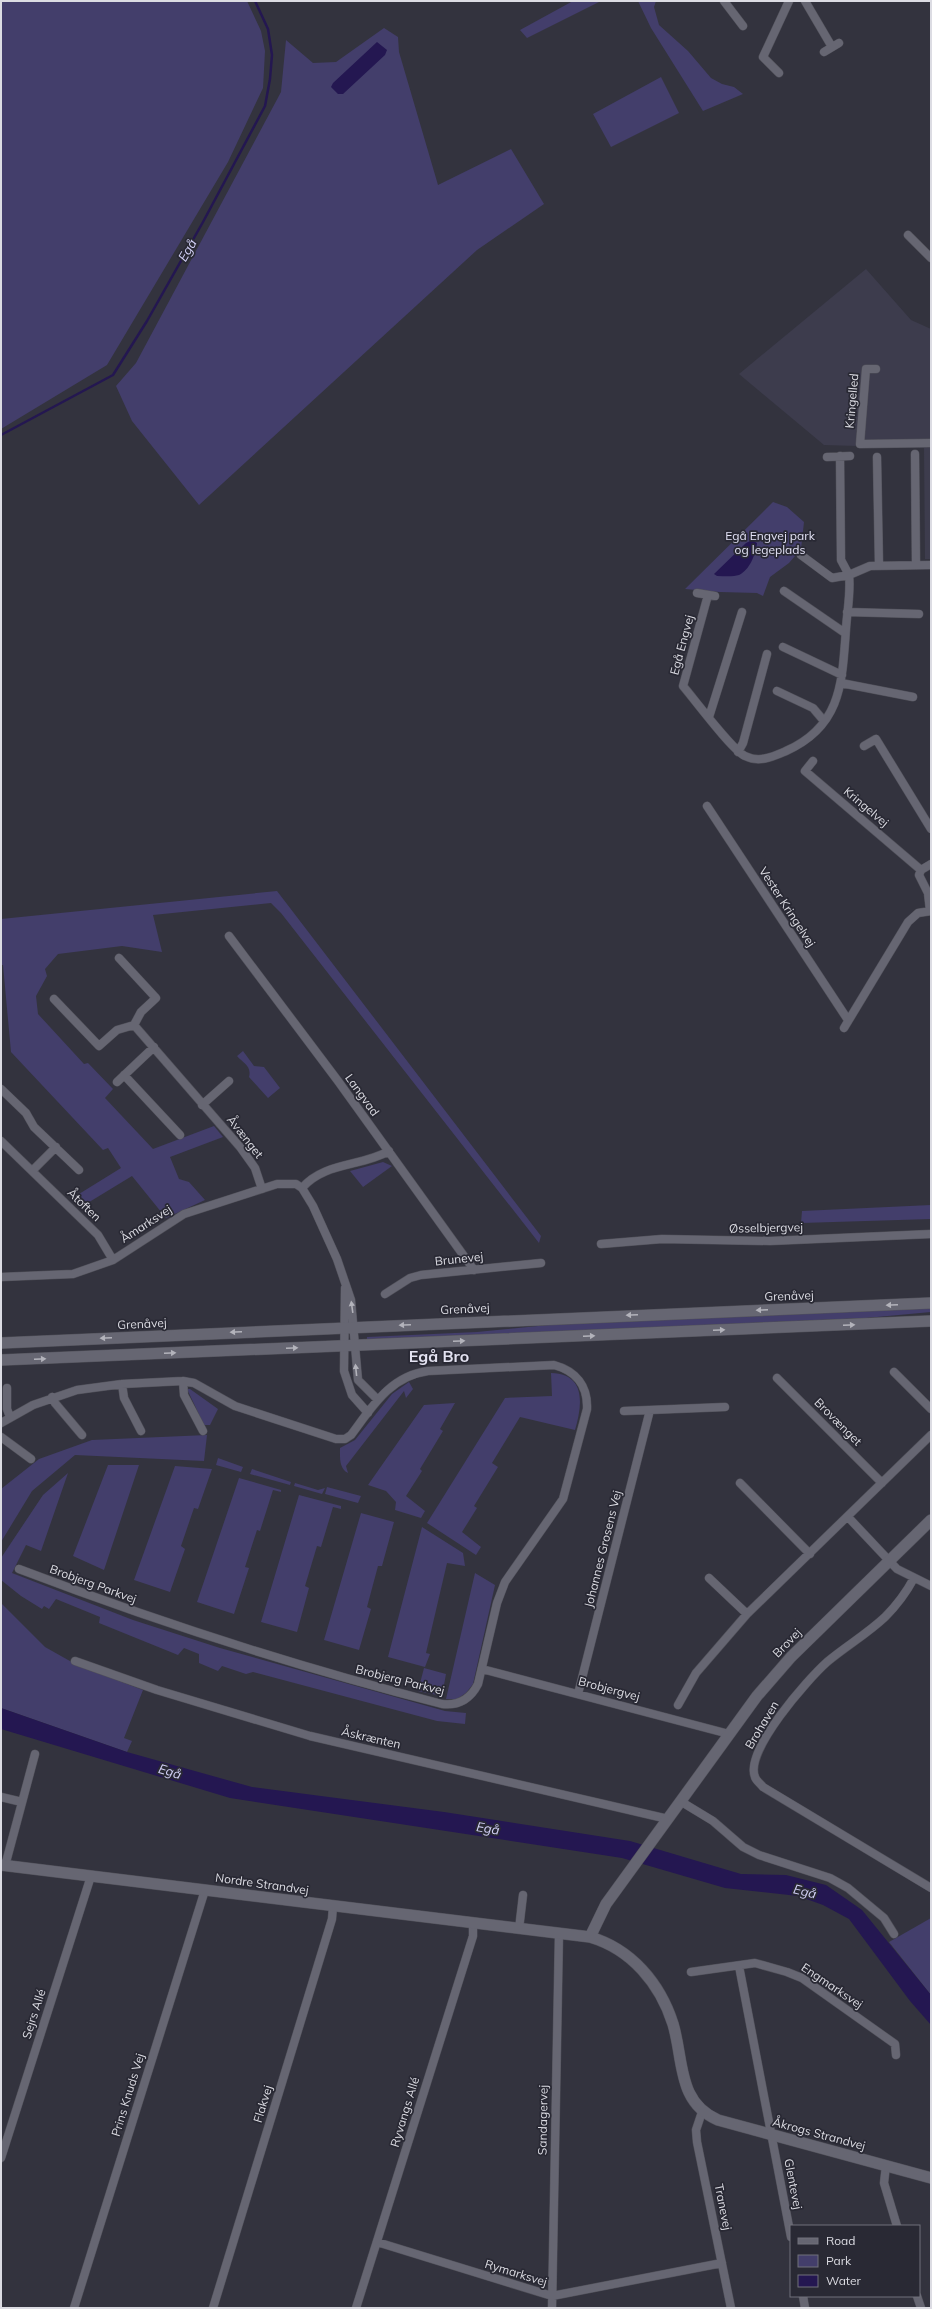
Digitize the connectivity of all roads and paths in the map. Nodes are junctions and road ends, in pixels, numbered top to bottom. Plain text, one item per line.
1 (724, 1) edge
2 (789, 1) edge
3 (805, 1) edge
4 (743, 26) dead end
5 (840, 43) dead end
6 (832, 48) junction
7 (824, 52) dead end
8 (779, 73) dead end
9 (908, 235) dead end
10 (931, 258) edge
11 (876, 369) dead end
12 (931, 443) edge
13 (915, 454) dead end
14 (840, 456) junction
15 (850, 456) dead end
16 (827, 457) dead end
17 (877, 457) dead end
18 (801, 555) dead end
19 (916, 565) junction
20 (931, 565) edge
21 (879, 566) junction
22 (849, 575) junction
23 (784, 591) dead end
24 (697, 593) dead end
25 (742, 612) dead end
26 (847, 612) junction
27 (919, 614) dead end
28 (846, 633) junction
29 (783, 647) dead end
30 (767, 654) dead end
31 (842, 679) junction
32 (777, 691) dead end
33 (913, 697) dead end
34 (709, 717) junction
35 (824, 721) junction
36 (864, 746) dead end
37 (738, 752) junction
38 (813, 761) dead end
39 (707, 806) dead end
40 (931, 829) edge
41 (931, 864) edge
42 (921, 870) junction
43 (930, 911) edge
44 (229, 936) dead end
45 (119, 958) dead end
46 (54, 999) dead end
47 (134, 1025) junction
48 (154, 1047) junction
49 (124, 1075) junction
50 (229, 1081) dead end
51 (117, 1082) dead end
52 (1, 1089) edge
53 (202, 1105) junction
54 (180, 1135) dead end
55 (1, 1141) edge
56 (56, 1147) junction
57 (389, 1151) junction
58 (79, 1170) dead end
59 (32, 1171) junction
60 (302, 1188) junction
61 (262, 1189) junction
62 (931, 1234) edge
63 (601, 1244) dead end
64 (113, 1260) junction
65 (541, 1263) dead end
66 (474, 1270) junction
67 (1, 1277) edge
68 (385, 1294) dead end
69 (931, 1303) edge
70 (931, 1321) edge
71 (349, 1328) junction
72 (1, 1343) edge
73 (349, 1346) junction
74 (1, 1360) edge
75 (894, 1372) dead end
76 (777, 1378) dead end
77 (183, 1381) junction
78 (122, 1384) junction
79 (7, 1388) dead end
80 (52, 1397) junction
81 (378, 1400) junction
82 (725, 1407) dead end
83 (931, 1409) edge
84 (650, 1410) junction
85 (624, 1412) dead end
86 (368, 1413) junction
87 (10, 1417) junction
88 (1, 1423) edge
89 (203, 1430) dead end
90 (141, 1431) dead end
91 (82, 1435) dead end
92 (931, 1435) edge
93 (1, 1437) edge
94 (31, 1459) dead end
95 (740, 1483) dead end
96 (882, 1483) junction
97 (848, 1517) junction
98 (931, 1520) edge
99 (810, 1554) junction
100 (890, 1561) junction
101 (19, 1570) dead end
102 (709, 1578) dead end
103 (914, 1578) junction
104 (931, 1586) edge
105 (747, 1614) junction
106 (75, 1661) dead end
107 (482, 1669) junction
108 (578, 1694) junction
109 (678, 1706) dead end
110 (729, 1734) junction
111 (35, 1754) dead end
112 (1, 1797) edge
113 (680, 1801) junction
114 (22, 1802) junction
115 (668, 1818) junction
116 (3, 1865) edge
117 (90, 1876) junction
118 (931, 1888) edge
119 (205, 1890) junction
120 (523, 1895) dead end
121 (333, 1906) junction
122 (473, 1923) junction
123 (519, 1928) junction
124 (559, 1933) junction
125 (894, 1934) dead end
126 (590, 1937) junction
127 (739, 1966) junction
128 (691, 1972) dead end
129 (896, 2055) dead end
130 (702, 2112) junction
131 (772, 2135) junction
132 (1, 2158) edge
133 (886, 2165) junction
134 (931, 2178) edge
135 (897, 2225) edge
136 (790, 2232) edge
137 (377, 2242) junction
138 (722, 2263) junction
139 (552, 2296) junction
140 (803, 2297) edge
141 (917, 2297) edge
142 (74, 2308) edge
143 (212, 2308) edge
144 (356, 2308) edge
145 (552, 2308) edge
146 (731, 2308) edge
147 (805, 2308) edge
148 (921, 2308) edge

1 - 4 street
2 - 8 street
3 - 6 street
5 - 6 street
6 - 7 street
9 - 10 street
11 - 12 street, Kringelled
13 - 19 street
14 - 15 street
14 - 16 street
14 - 22 street
17 - 21 street
18 - 22 street
19 - 20 street
19 - 21 street
21 - 22 street
22 - 26 street
23 - 28 street
24 - 34 street, Egå Engvej
25 - 34 street
26 - 27 street
26 - 28 street
28 - 31 street
29 - 31 street
30 - 37 street
31 - 33 street
31 - 35 street
32 - 35 street
34 - 37 street, Egå Engvej
35 - 37 street
36 - 40 street
38 - 42 street, Kringelvej
39 - 43 street, Vester Kringelvej
41 - 42 street
42 - 43 street
44 - 57 street, Langvad
45 - 47 street
46 - 47 street
47 - 48 street, Åvænget
48 - 49 street
48 - 53 street, Åvænget
49 - 51 street
49 - 54 street
50 - 53 street
52 - 56 street, Åtoften
53 - 61 street, Åvænget
55 - 59 street, Åtoften
56 - 58 street, Åtoften
56 - 59 street
57 - 60 street
57 - 66 street, Langvad
59 - 64 street, Åtoften
60 - 61 street, Åmarksvej
60 - 71 street
61 - 64 street, Åmarksvej
62 - 63 street, Øsselbjergvej
64 - 67 street, Åmarksvej
65 - 66 street, Brunevej
66 - 68 street, Brunevej
69 -> 71 main road, Grenåvej
73 -> 70 main road
71 -> 72 main road, Grenåvej
71 - 73 street
74 -> 73 main road
81 -> 73 street
73 - 86 street
75 - 83 street
76 - 96 street, Brovænget
77 - 78 street, Brobjerg Parkvej
77 - 86 street, Brobjerg Parkvej
77 - 89 street
78 - 80 street, Brobjerg Parkvej
78 - 90 street
79 - 87 street
80 - 87 street, Brobjerg Parkvej
80 - 91 street
81 - 86 street, Brobjerg Parkvej
81 - 107 street, Brobjerg Parkvej
82 - 84 street
84 - 85 street
84 - 108 street, Johannes Grosens Vej
87 - 88 street, Brobjerg Parkvej
92 - 96 street
93 - 94 street
95 - 99 street
96 - 97 street
97 - 99 street
97 - 100 street
98 - 100 main road, Brovej
99 - 105 street
100 - 103 street
100 - 110 main road, Brovej
101 - 107 street, Brobjerg Parkvej
102 - 105 street
103 - 104 street
103 - 118 street, Brohaven
105 - 109 street
106 - 115 street, Åskrænten
107 - 108 street, Brobjergvej
108 - 110 street, Brobjergvej
110 - 113 main road, Brovej
111 - 114 street
112 - 114 street
113 - 115 main road, Brovej
113 - 125 street
114 - 116 street
115 - 126 main road, Brovej
116 - 117 main road, Nordre Strandvej
117 - 119 main road, Nordre Strandvej
117 - 132 street, Sejrs Allé
119 - 121 main road, Nordre Strandvej
119 - 142 street, Prins Knuds Vej
120 - 123 street
121 - 122 main road, Nordre Strandvej
121 - 143 street, Flakvej
122 - 123 main road, Nordre Strandvej
122 - 137 street, Ryvangs Allé
123 - 124 main road, Nordre Strandvej
124 - 126 main road, Nordre Strandvej
124 - 139 street, Sandagervej
126 - 130 main road, Nordre Strandvej
127 - 128 street, Engmarksvej
127 - 129 street, Engmarksvej
127 - 131 street
130 - 131 main road, Åkrogs Strandvej
130 - 138 street, Tranevej
131 - 133 main road, Åkrogs Strandvej
131 - 136 street, Glentevej
133 - 134 main road, Åkrogs Strandvej
133 - 135 street
137 - 139 street, Rymarksvej
137 - 144 street, Ryvangs Allé
138 - 139 street, Rymarksvej
138 - 146 street, Tranevej
139 - 145 street, Sandagervej
140 - 147 street
141 - 148 street

